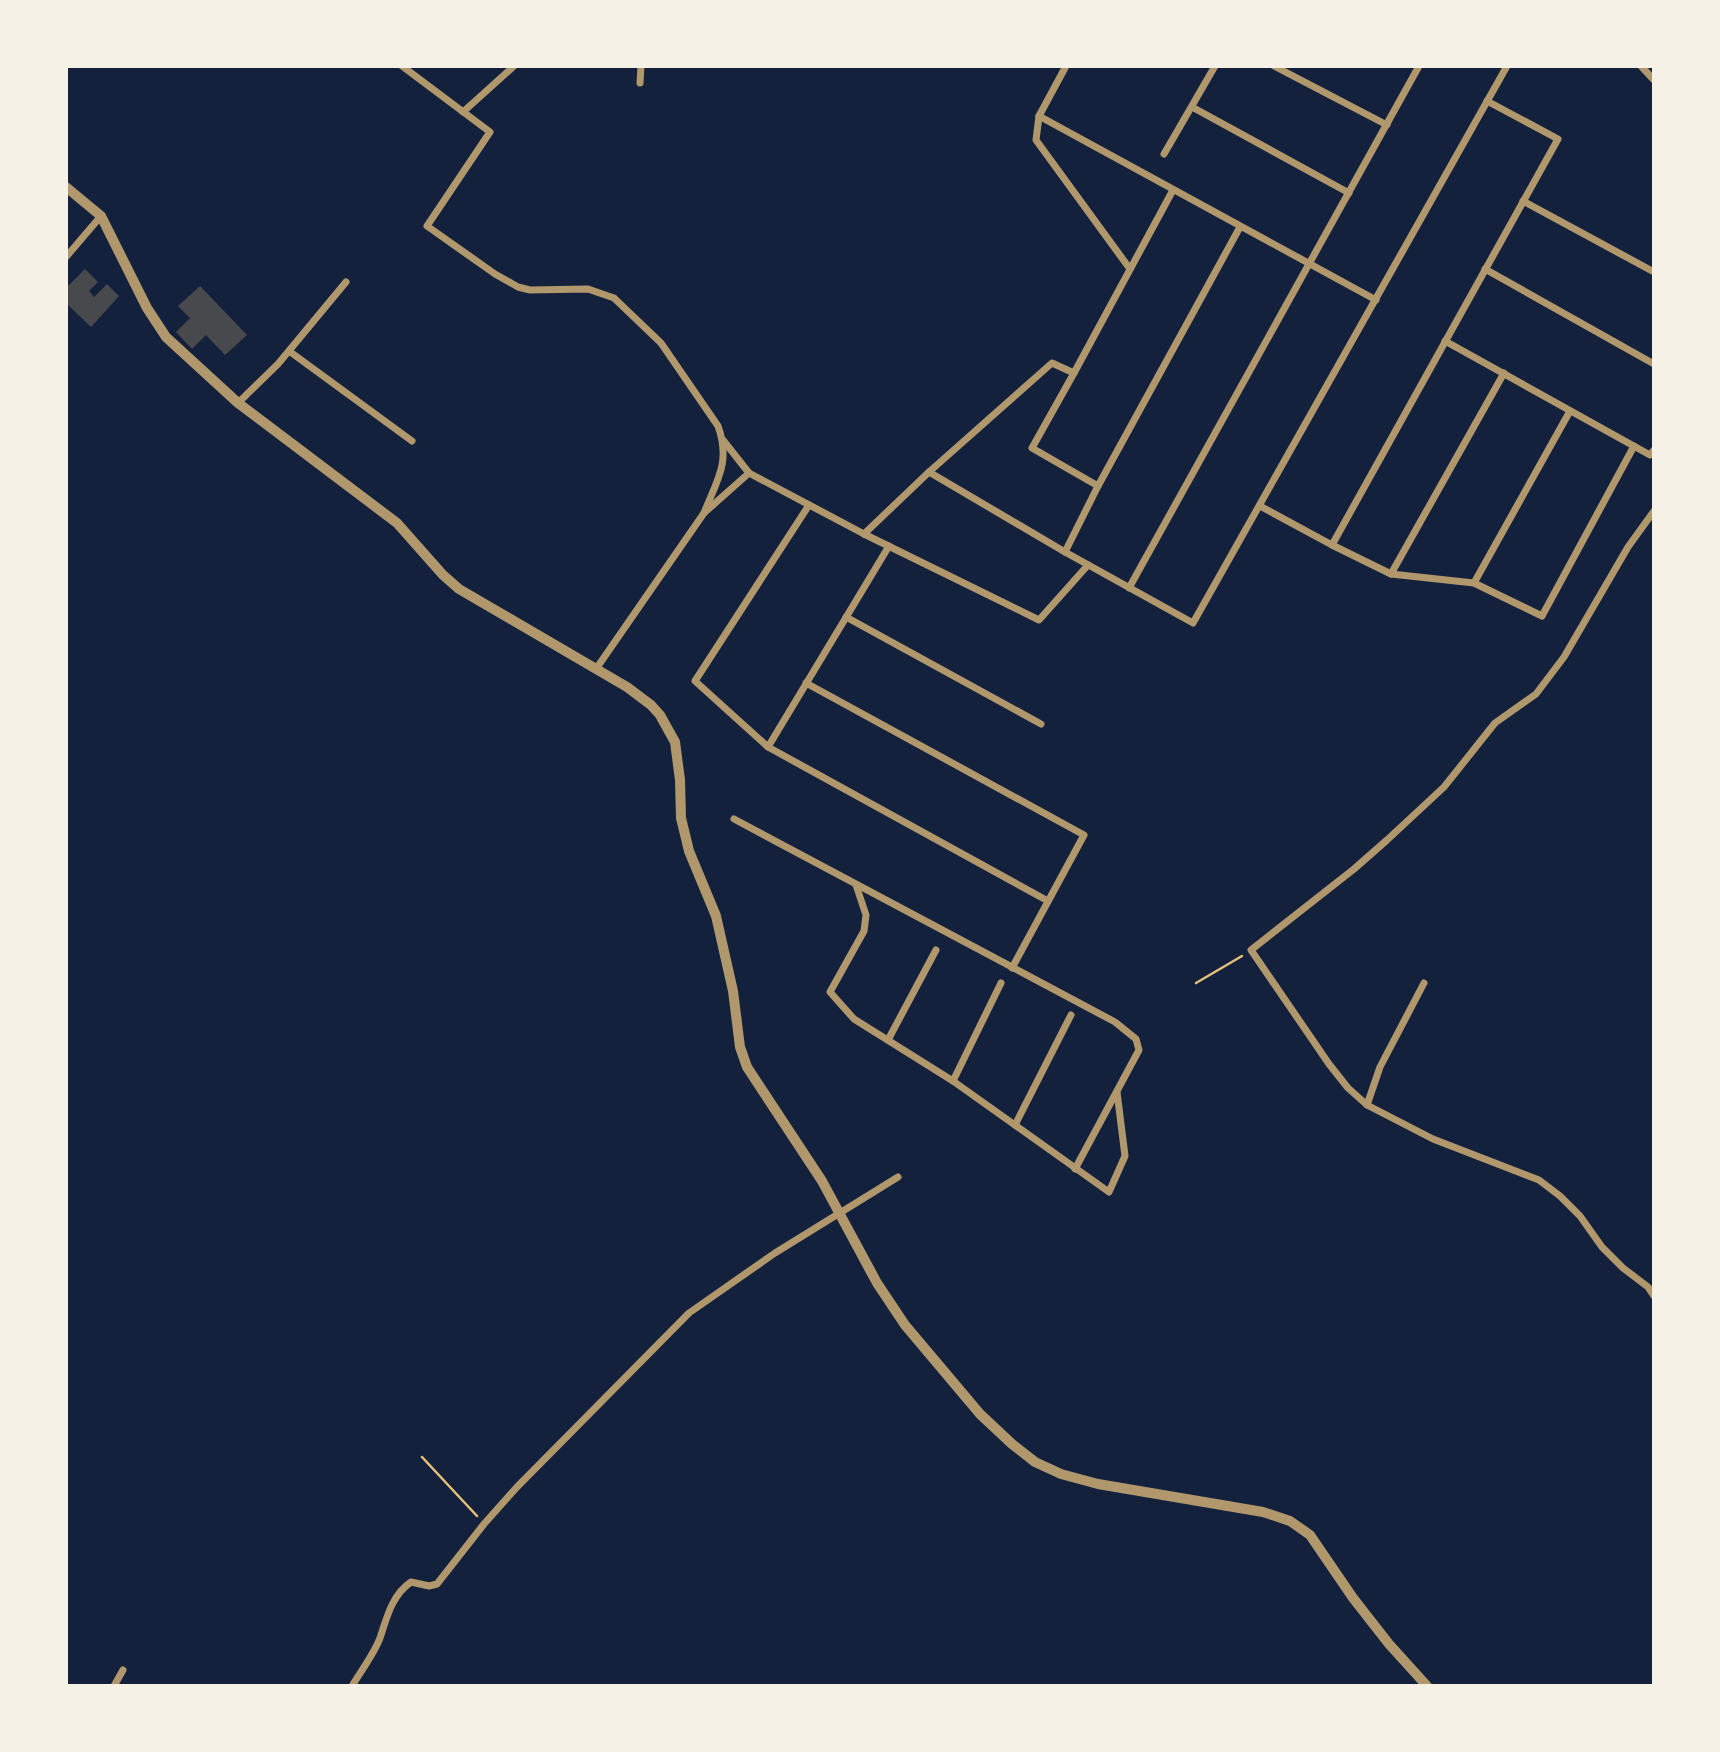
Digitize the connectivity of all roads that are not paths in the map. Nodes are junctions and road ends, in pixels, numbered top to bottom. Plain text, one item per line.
1 (514, 66) edge
2 (642, 66) edge
3 (1066, 66) edge
4 (1214, 66) edge
5 (1274, 66) edge
6 (1419, 66) edge
7 (1507, 66) edge
8 (1641, 66) edge
9 (407, 68) edge
10 (1654, 80) edge
11 (640, 83) dead end
12 (1488, 101) junction
13 (1192, 107) junction
14 (463, 112) junction
15 (1040, 116) junction
16 (1387, 125) junction
17 (1164, 154) dead end
18 (66, 187) edge
19 (1172, 190) junction
20 (1349, 193) junction
21 (1523, 201) junction
22 (101, 216) junction
23 (1240, 227) junction
24 (66, 257) edge
25 (1310, 264) junction
26 (1130, 269) junction
27 (1485, 269) junction
28 (1654, 272) edge
29 (346, 282) dead end
30 (1376, 300) junction
31 (1446, 341) junction
32 (289, 351) junction
33 (1654, 364) edge
34 (1074, 373) junction
35 (1504, 373) junction
36 (238, 403) junction
37 (1570, 411) junction
38 (723, 439) junction
39 (412, 441) dead end
40 (1634, 446) junction
41 (1654, 450) edge
42 (929, 472) junction
43 (749, 473) junction
44 (1098, 486) junction
45 (809, 505) junction
46 (1259, 506) junction
47 (1654, 511) edge
48 (704, 513) junction
49 (864, 534) junction
50 (1332, 545) junction
51 (889, 546) junction
52 (1065, 552) junction
53 (1088, 565) junction
54 (1391, 574) junction
55 (1474, 583) junction
56 (1129, 588) junction
57 (846, 617) junction
58 (596, 669) junction
59 (806, 683) junction
60 (1041, 724) dead end
61 (768, 747) junction
62 (734, 819) dead end
63 (855, 884) junction
64 (1048, 901) junction
65 (936, 950) dead end
66 (1012, 968) junction
67 (1002, 983) dead end
68 (1424, 983) dead end
69 (1071, 1014) dead end
70 (888, 1040) junction
71 (953, 1081) junction
72 (1117, 1091) junction
73 (1367, 1105) junction
74 (1015, 1125) junction
75 (1074, 1169) junction
76 (898, 1177) dead end
77 (840, 1214) junction
78 (1654, 1296) edge
79 (123, 1670) dead end
80 (114, 1685) edge
81 (352, 1685) edge
82 (1427, 1685) edge

1 - 14 street
2 - 11 street
3 - 15 street
4 - 13 street
5 - 16 street
6 - 16 street
7 - 12 street
8 - 10 street
9 - 14 street
12 - 21 street
12 - 30 street
13 - 17 street
13 - 20 street
14 - 38 street
15 - 19 street
15 - 26 street
16 - 20 street
18 - 22 street
19 - 23 street
19 - 26 street
20 - 25 street
21 - 27 street
21 - 28 street
22 - 24 street
22 - 36 street
23 - 25 street
23 - 44 street
25 - 30 street
25 - 56 street
26 - 34 street
27 - 31 street
27 - 33 street
29 - 32 street
30 - 46 street
31 - 35 street
31 - 50 street
32 - 36 street
32 - 39 street
34 - 42 street
34 - 44 street
35 - 37 street
35 - 54 street
36 - 58 street
37 - 40 street
37 - 55 street
38 - 43 street
38 - 48 street
40 - 41 street
40 - 55 street
42 - 49 street
42 - 52 street
43 - 45 street
43 - 48 street
44 - 52 street
45 - 49 street
45 - 61 street
46 - 50 street
46 - 56 street
47 - 73 street
48 - 58 street
49 - 51 street
50 - 54 street
51 - 53 street
51 - 57 street
52 - 53 street
53 - 56 street
54 - 55 street
57 - 59 street
57 - 60 street
58 - 77 street
59 - 61 street
59 - 64 street
61 - 64 street
62 - 63 street
63 - 66 street
63 - 70 street
64 - 66 street
65 - 70 street
66 - 72 street
67 - 71 street
68 - 73 street
69 - 74 street
70 - 71 street
71 - 74 street
72 - 75 street
72 - 75 street
73 - 78 street
74 - 75 street
76 - 77 street
77 - 81 street
77 - 82 street
79 - 80 street

